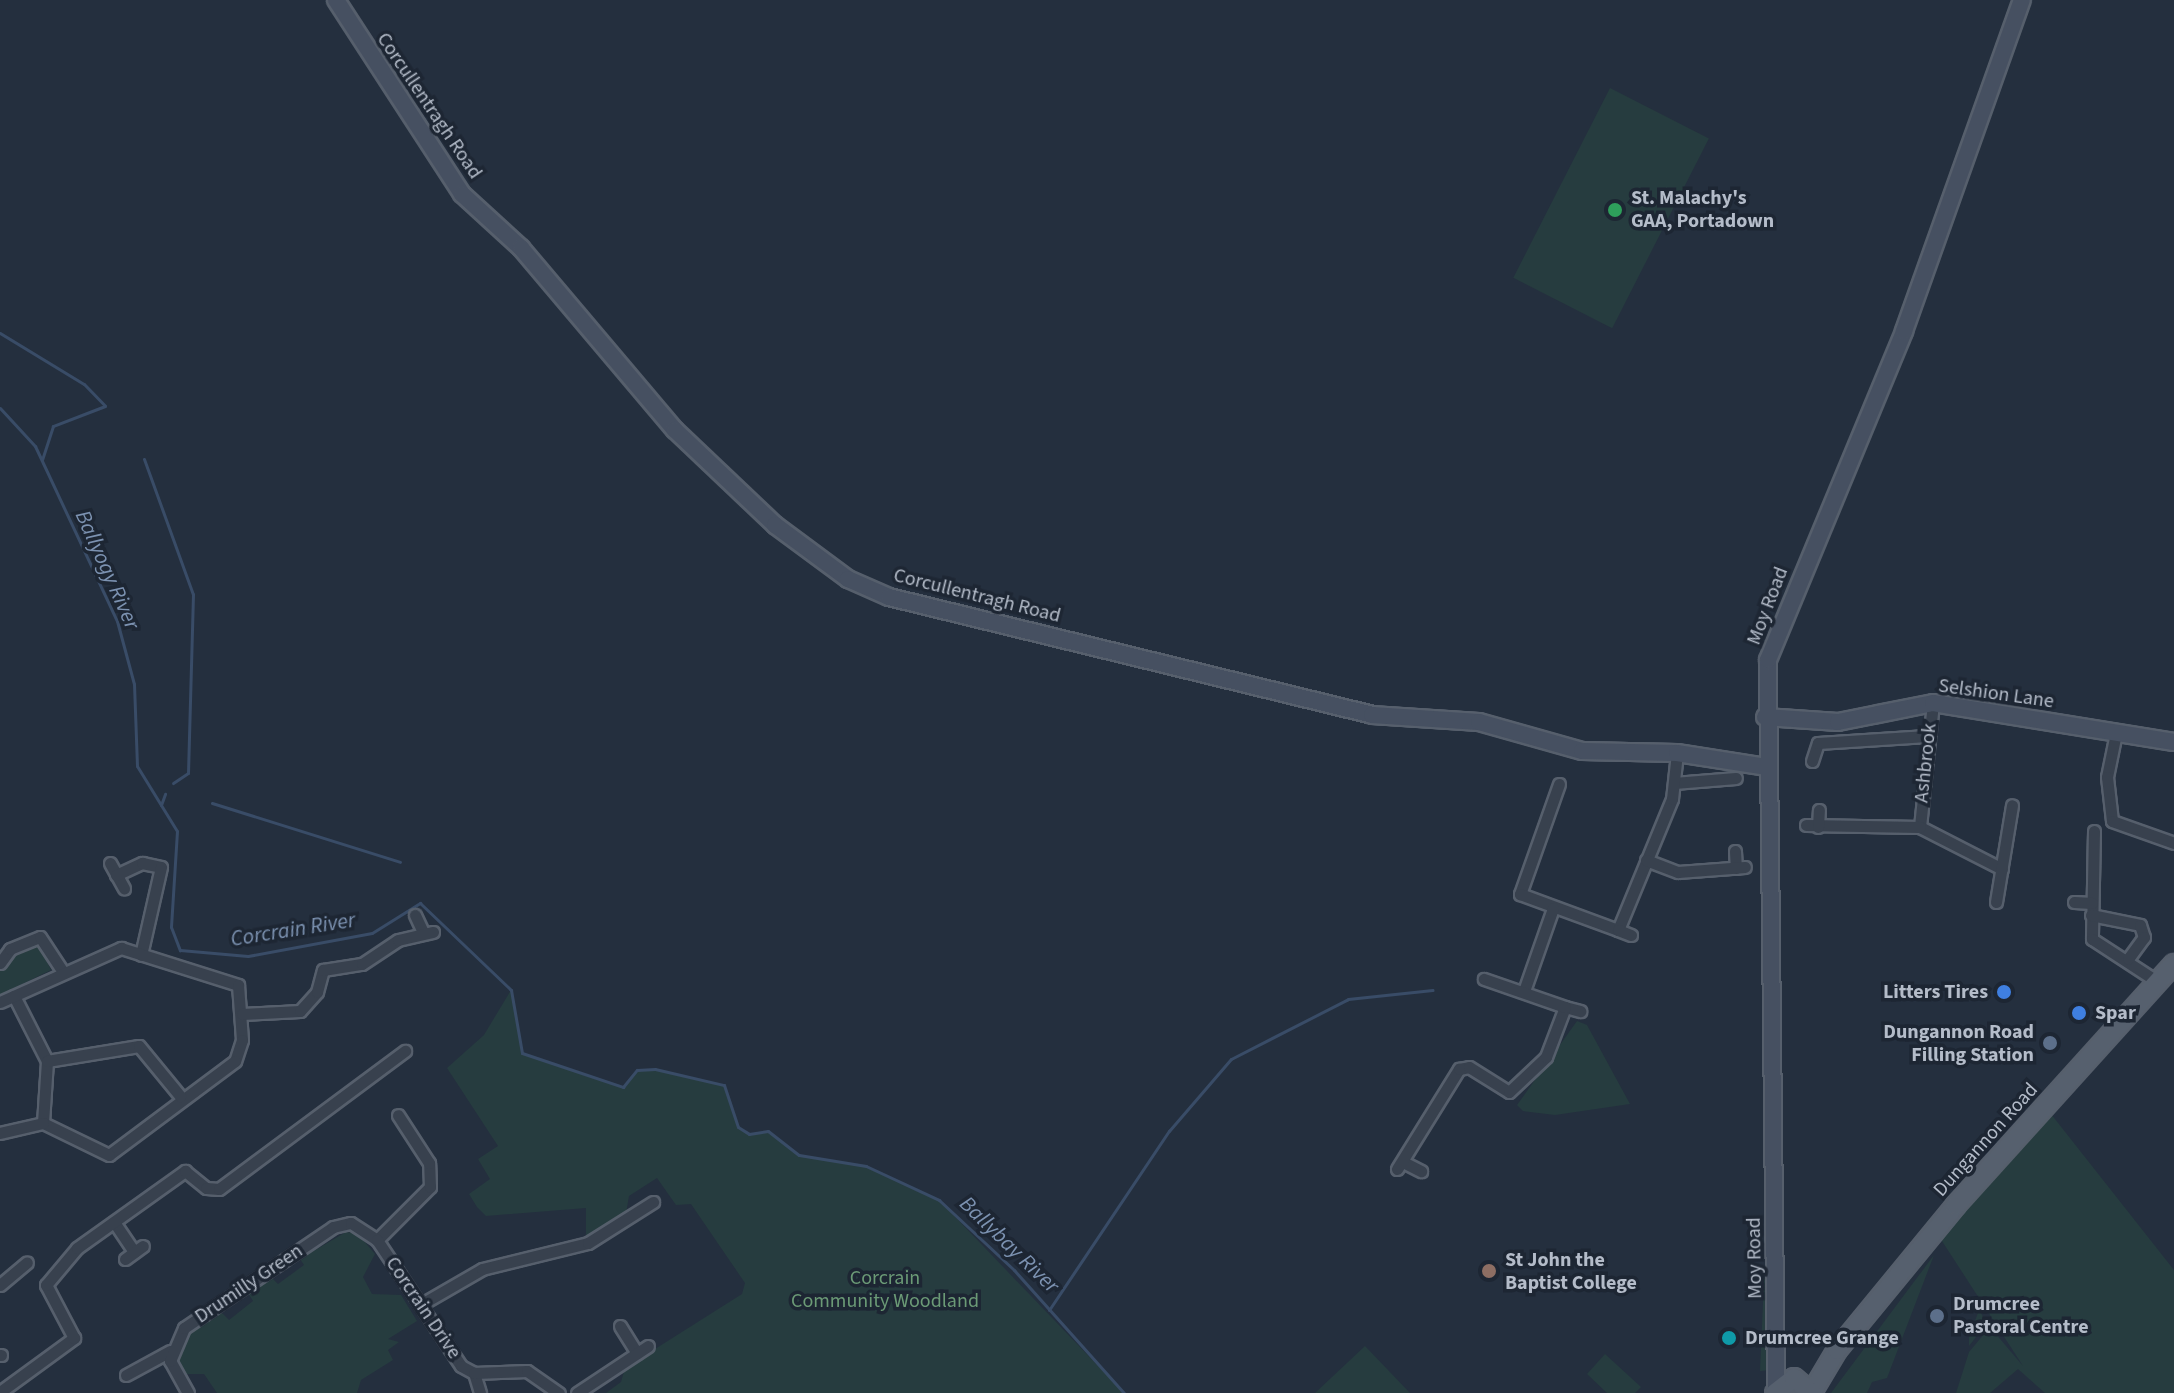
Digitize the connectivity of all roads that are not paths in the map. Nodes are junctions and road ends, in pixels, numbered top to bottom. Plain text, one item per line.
1 (336, 0) edge
2 (2022, 0) edge
3 (1933, 703) junction
4 (1765, 717) junction
5 (2116, 733) junction
6 (1927, 736) junction
7 (2174, 742) edge
8 (1677, 753) junction
9 (1812, 761) dead end
10 (1766, 767) junction
11 (1736, 778) dead end
12 (1674, 783) junction
13 (1559, 784) dead end
14 (2012, 805) dead end
15 (1819, 810) dead end
16 (1920, 827) junction
17 (2094, 831) dead end
18 (2174, 841) edge
19 (1735, 851) dead end
20 (1646, 860) junction
21 (110, 863) dead end
22 (2002, 869) junction
23 (116, 875) junction
24 (124, 888) dead end
25 (1996, 902) dead end
26 (2074, 902) dead end
27 (1553, 908) junction
28 (2091, 909) junction
29 (415, 915) dead end
30 (1618, 930) junction
31 (1631, 935) dead end
32 (141, 955) junction
33 (2128, 959) junction
34 (0, 963) edge
35 (2174, 964) edge
36 (63, 972) junction
37 (1484, 979) dead end
38 (2158, 982) junction
39 (1524, 991) junction
40 (14, 996) junction
41 (0, 1002) edge
42 (1565, 1007) junction
43 (1580, 1011) dead end
44 (242, 1014) junction
45 (405, 1051) dead end
46 (47, 1061) junction
47 (180, 1096) junction
48 (398, 1115) dead end
49 (43, 1123) junction
50 (0, 1133) edge
51 (1421, 1171) dead end
52 (653, 1202) dead end
53 (114, 1222) junction
54 (377, 1240) junction
55 (134, 1253) dead end
56 (27, 1262) dead end
57 (0, 1285) edge
58 (420, 1305) junction
59 (620, 1326) dead end
60 (170, 1351) junction
61 (1778, 1363) junction
62 (474, 1373) junction
63 (126, 1375) dead end
64 (1805, 1385) edge
65 (2, 1386) edge
66 (1776, 1392) edge
67 (188, 1393) edge
68 (480, 1393) edge
69 (559, 1393) edge
70 (577, 1393) edge

1 - 8 street, Corcullentragh Road
2 - 4 street, Moy Road
3 - 4 street, Selshion Lane
3 - 5 street, Selshion Lane
3 - 6 street, Ashbrook
4 - 10 street, Moy Road
5 - 7 street, Selshion Lane
5 - 18 street
6 - 9 street
6 - 16 street, Ashbrook
8 - 10 street, Corcullentragh Road
8 - 12 street
10 - 61 street, Moy Road
11 - 12 street
12 - 20 street
13 - 27 street
14 - 22 street
15 - 16 street
16 - 22 street, Ashbrook
17 - 28 street
19 - 20 street
20 - 30 street
21 - 23 street
22 - 25 street
23 - 24 street
23 - 32 street
26 - 28 street
27 - 30 street
27 - 39 street
28 - 33 street
28 - 33 street
29 - 44 street
30 - 31 street
32 - 36 street
32 - 44 street
33 - 38 street
34 - 36 street
35 - 38 main road, Dungannon Road
36 - 40 street
37 - 39 street
38 - 64 main road, Dungannon Road
39 - 42 street
40 - 41 street
40 - 46 street
42 - 43 street
42 - 51 street
44 - 47 street
45 - 53 street
46 - 47 street
46 - 49 street
47 - 49 street
48 - 54 street
49 - 50 street
52 - 58 street
53 - 55 street
53 - 65 street
54 - 58 street, Corcrain Drive
54 - 60 street, Drumilly Green
56 - 57 street
58 - 62 street, Corcrain Drive
59 - 70 street
60 - 63 street
60 - 67 street
61 - 64 street
61 - 66 street, Moy Road
62 - 68 street
62 - 69 street, Corcrain Drive
64 - 66 main road, Dungannon Road

